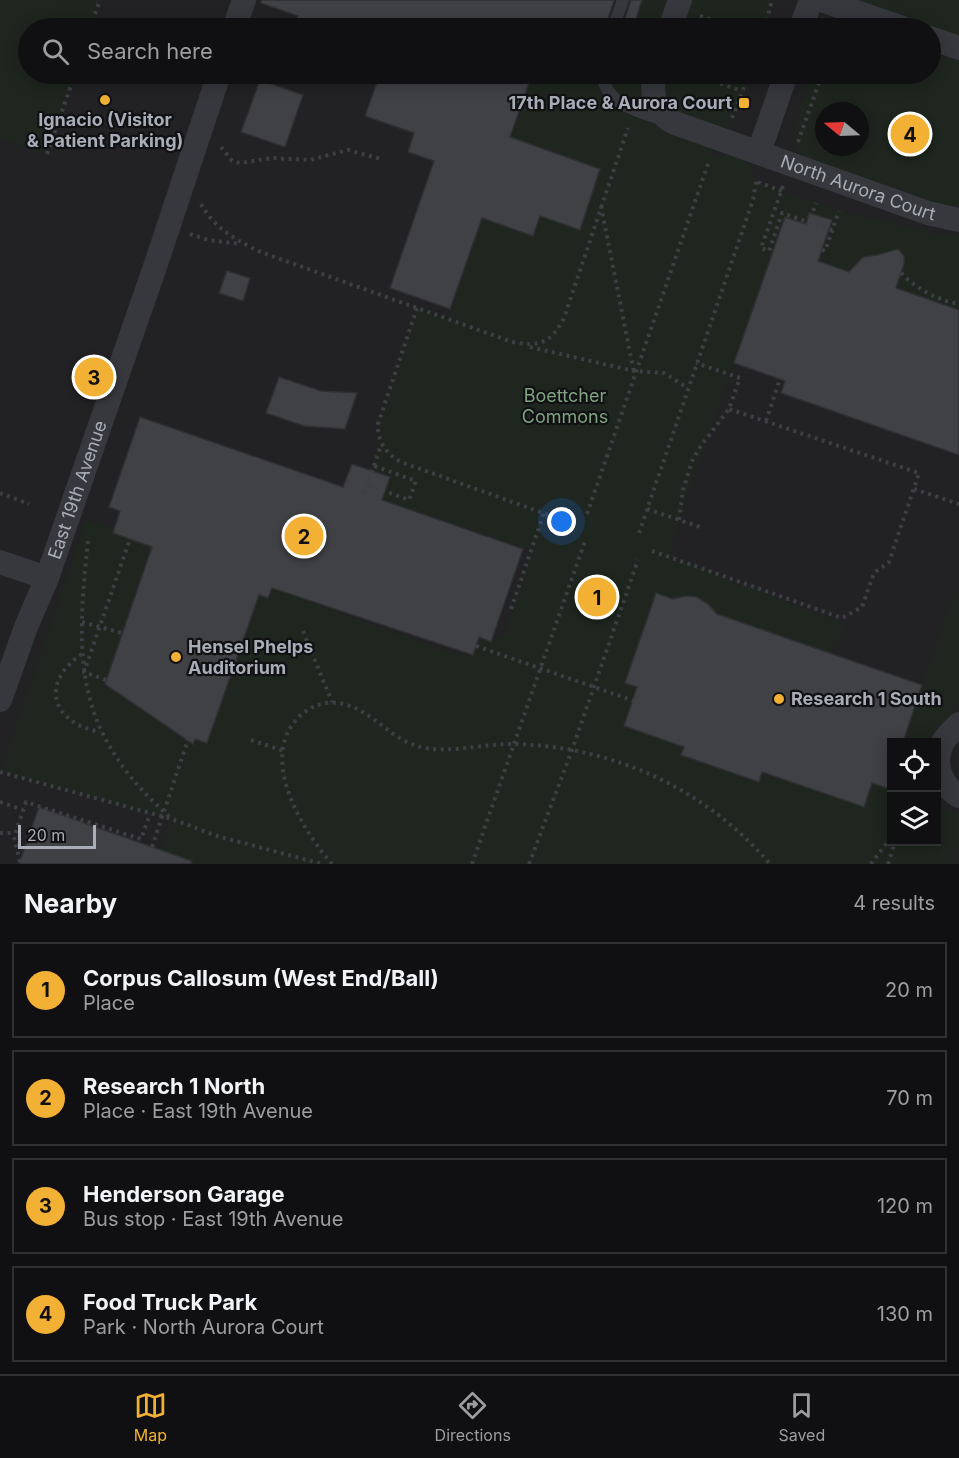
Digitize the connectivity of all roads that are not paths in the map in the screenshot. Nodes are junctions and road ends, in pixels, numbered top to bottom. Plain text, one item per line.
1 (244, 0) edge
2 (623, 0) edge
3 (680, 0) edge
4 (811, 0) edge
5 (821, 0) edge
6 (238, 18) edge
7 (617, 18) edge
8 (674, 18) edge
9 (805, 18) edge
10 (874, 18) edge
11 (941, 42) edge
12 (959, 48) edge
13 (216, 84) edge
14 (605, 84) edge
15 (654, 84) edge
16 (783, 84) edge
17 (681, 126) junction
18 (759, 152) junction
19 (959, 220) edge
20 (0, 562) edge
21 (47, 578) junction
22 (0, 700) edge
23 (959, 724) edge
24 (959, 796) edge

1 - 6 street
2 - 7 lane
3 - 8 street
4 - 9 street
5 - 10 street
11 - 12 street
13 - 21 street, East 19th Avenue
14 - 17 lane
15 - 17 street
16 - 18 street
17 - 18 street, North Aurora Court
18 - 19 street, North Aurora Court
20 - 21 street
21 - 22 street, East 19th Avenue
23 - 24 street

